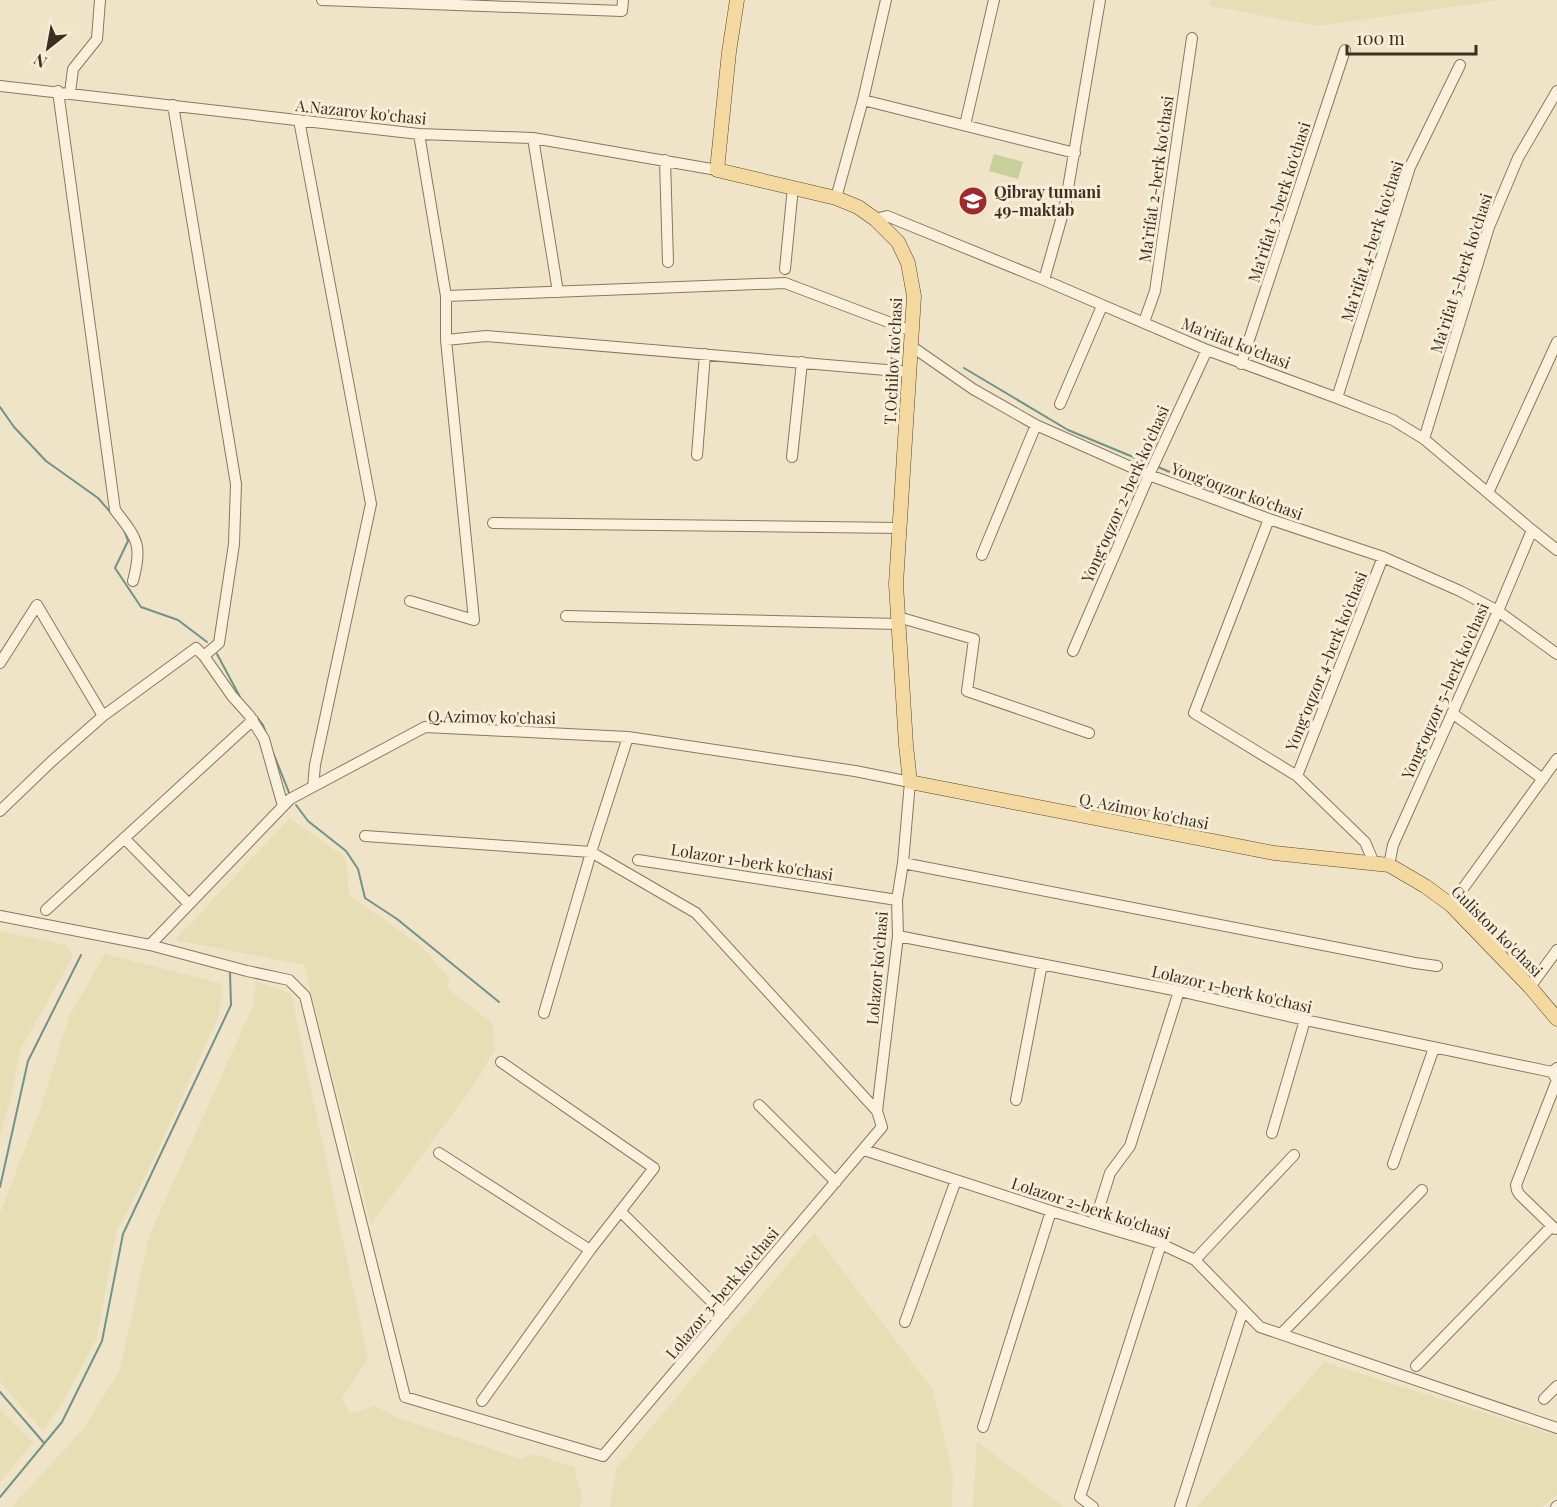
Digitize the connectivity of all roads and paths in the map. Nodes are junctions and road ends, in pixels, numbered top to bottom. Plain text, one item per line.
1 (100, 0) edge
2 (322, 0) edge
3 (623, 0) edge
4 (737, 0) edge
5 (886, 0) edge
6 (994, 0) edge
7 (1100, 0) edge
8 (1192, 38) dead end
9 (1345, 50) dead end
10 (1460, 65) dead end
11 (0, 86) edge
12 (1557, 90) edge
13 (58, 91) junction
14 (70, 93) junction
15 (863, 100) junction
16 (173, 105) junction
17 (299, 120) junction
18 (965, 125) junction
19 (419, 134) junction
20 (533, 138) junction
21 (1075, 153) junction
22 (665, 160) junction
23 (717, 170) junction
24 (792, 187) junction
25 (836, 198) junction
26 (875, 219) junction
27 (668, 262) dead end
28 (785, 268) dead end
29 (1044, 280) junction
30 (558, 292) junction
31 (446, 296) junction
32 (1102, 306) junction
33 (1144, 322) junction
34 (912, 331) junction
35 (446, 340) junction
36 (1557, 342) edge
37 (911, 346) junction
38 (1207, 350) junction
39 (705, 354) junction
40 (802, 362) junction
41 (1241, 364) junction
42 (910, 372) junction
43 (1337, 398) junction
44 (1060, 404) dead end
45 (1036, 425) junction
46 (1424, 439) junction
47 (697, 455) dead end
48 (792, 457) dead end
49 (1149, 475) junction
50 (1488, 493) junction
51 (1269, 519) junction
52 (493, 523) dead end
53 (900, 528) junction
54 (1532, 530) junction
55 (1557, 550) edge
56 (982, 555) dead end
57 (1383, 557) junction
58 (133, 581) dead end
59 (410, 602) dead end
60 (1498, 611) junction
61 (566, 616) dead end
62 (898, 620) junction
63 (1073, 651) dead end
64 (1557, 654) edge
65 (204, 656) junction
66 (0, 663) edge
67 (1452, 714) junction
68 (103, 716) junction
69 (253, 720) junction
70 (1089, 733) dead end
71 (628, 737) junction
72 (1557, 759) edge
73 (1297, 776) junction
74 (1543, 778) junction
75 (910, 782) junction
76 (313, 787) junction
77 (284, 806) junction
78 (0, 811) edge
79 (365, 836) dead end
80 (124, 838) junction
81 (591, 852) junction
82 (638, 860) dead end
83 (903, 863) junction
84 (1374, 863) junction
85 (1389, 865) junction
86 (897, 900) junction
87 (189, 904) junction
88 (1451, 905) junction
89 (46, 910) dead end
90 (0, 916) edge
91 (898, 936) junction
92 (150, 945) junction
93 (1557, 950) edge
94 (1042, 964) junction
95 (1437, 966) dead end
96 (1530, 987) junction
97 (1179, 991) junction
98 (544, 1013) dead end
99 (1557, 1019) edge
100 (1305, 1020) junction
101 (1434, 1048) junction
102 (501, 1062) dead end
103 (1555, 1070) edge
104 (1016, 1100) dead end
105 (759, 1105) dead end
106 (877, 1111) junction
107 (1272, 1133) dead end
108 (864, 1150) junction
109 (439, 1153) dead end
110 (1294, 1155) dead end
111 (1393, 1164) dead end
112 (957, 1180) junction
113 (836, 1182) junction
114 (1422, 1191) dead end
115 (1051, 1211) junction
116 (621, 1212) junction
117 (1094, 1224) junction
118 (1554, 1228) edge
119 (1161, 1244) junction
120 (590, 1250) junction
121 (1195, 1260) junction
122 (1243, 1310) junction
123 (724, 1314) junction
124 (905, 1322) dead end
125 (1281, 1334) junction
126 (1416, 1366) dead end
127 (1557, 1386) edge
128 (1544, 1399) dead end
129 (482, 1401) dead end
130 (982, 1427) dead end
131 (1557, 1428) edge
132 (1093, 1507) edge
133 (1180, 1507) edge

1 - 14 street
2 - 3 street
4 - 23 main road
5 - 15 street
6 - 18 street
7 - 21 street
8 - 33 street, Ma’rifat 2-berk ko'chasi
9 - 41 street, Ma’rifat 3-berk ko'chasi
10 - 43 street, Ma’rifat 4-berk ko'chasi
11 - 13 street, A.Nazarov ko'chasi
12 - 46 street, Ma’rifat 5-berk ko'chasi
13 - 14 street, A.Nazarov ko'chasi
13 - 58 street
14 - 16 street, A.Nazarov ko'chasi
15 - 18 street
15 - 25 street
16 - 17 street, A.Nazarov ko'chasi
16 - 65 street
17 - 19 street, A.Nazarov ko'chasi
17 - 76 street
18 - 21 street
19 - 20 street, A.Nazarov ko'chasi
19 - 31 street
20 - 22 street, A.Nazarov ko'chasi
20 - 30 street
21 - 29 street
22 - 23 street, A.Nazarov ko'chasi
22 - 27 street
23 - 24 main road, T.Ochilov ko'chasi
24 - 25 main road, T.Ochilov ko'chasi
24 - 28 street
25 - 26 main road, T.Ochilov ko'chasi
26 - 29 street, Ma'rifat ko'chasi
26 - 34 main road, T.Ochilov ko'chasi
29 - 32 street, Ma'rifat ko'chasi
30 - 31 street
30 - 34 street
31 - 35 street
32 - 33 street, Ma'rifat ko'chasi
32 - 44 street
33 - 38 street, Ma'rifat ko'chasi
34 - 37 main road, T.Ochilov ko'chasi
35 - 39 street
35 - 59 street
36 - 50 street
37 - 42 main road, T.Ochilov ko'chasi
37 - 45 street, Yong'oqzor ko'chasi
38 - 41 street, Ma'rifat ko'chasi
38 - 49 street, Yong‘oqzor 2-berk ko'chasi
39 - 40 street
39 - 47 street
40 - 42 street
40 - 48 street
41 - 43 street, Ma'rifat ko'chasi
42 - 53 main road, T.Ochilov ko'chasi
43 - 46 street, Ma'rifat ko'chasi
45 - 49 street, Yong'oqzor ko'chasi
45 - 56 street
46 - 50 street, Ma'rifat ko'chasi
49 - 51 street, Yong'oqzor ko'chasi
49 - 63 street, Yong‘oqzor 2-berk ko'chasi
50 - 54 street, Ma'rifat ko'chasi
51 - 57 street, Yong'oqzor ko'chasi
51 - 73 street
52 - 53 street
53 - 62 main road, T.Ochilov ko'chasi
54 - 55 street, Ma'rifat ko'chasi
54 - 60 street, Yong‘oqzor 5-berk ko'chasi
57 - 60 street, Yong'oqzor ko'chasi
57 - 73 street, Yong‘oqzor 4-berk ko'chasi
60 - 64 street, Yong'oqzor ko'chasi
60 - 67 street, Yong‘oqzor 5-berk ko'chasi
61 - 62 street
62 - 70 street
62 - 75 main road, T.Ochilov ko'chasi
65 - 68 street
65 - 69 street
66 - 68 street
67 - 74 street
67 - 85 street, Yong‘oqzor 5-berk ko'chasi
68 - 78 street
69 - 77 street
69 - 80 street
71 - 75 street, Q.Azimov ko'chasi
71 - 76 street, Q.Azimov ko'chasi
71 - 81 street
72 - 74 street
73 - 84 street
74 - 88 street
75 - 83 street, Lolazor ko'chasi
75 - 84 main road, Q. Azimov ko'chasi
76 - 77 street, Q.Azimov ko'chasi
77 - 87 street, Q.Azimov ko'chasi
79 - 81 street
80 - 87 street
80 - 89 street
81 - 98 street
81 - 106 street
82 - 86 street, Lolazor 1-berk ko'chasi
83 - 86 street, Lolazor ko'chasi
83 - 95 street
84 - 85 main road, Guliston ko'chasi
85 - 88 main road, Guliston ko'chasi
86 - 91 street, Lolazor ko'chasi
87 - 92 street, Q.Azimov ko'chasi
88 - 96 main road, Guliston ko'chasi
90 - 92 street
91 - 94 street, Lolazor 1-berk ko'chasi
91 - 106 street, Lolazor ko'chasi
92 - 123 street, Lolazor 3-berk ko'chasi
93 - 96 street
94 - 97 street, Lolazor 1-berk ko'chasi
94 - 104 street
96 - 99 main road, Guliston ko'chasi
97 - 100 street, Lolazor 1-berk ko'chasi
97 - 117 street
100 - 101 street, Lolazor 1-berk ko'chasi
100 - 107 street
101 - 103 street, Lolazor 1-berk ko'chasi
101 - 111 street
102 - 116 street
103 - 118 street
105 - 113 street
106 - 108 street, Lolazor ko'chasi
108 - 112 street, Lolazor 2-berk ko'chasi
108 - 113 street, Lolazor 3-berk ko'chasi
109 - 120 street
110 - 121 street
112 - 115 street, Lolazor 2-berk ko'chasi
112 - 124 street
113 - 123 street, Lolazor 3-berk ko'chasi
114 - 125 street
115 - 117 street, Lolazor 2-berk ko'chasi
115 - 130 street
116 - 120 street
116 - 123 street
117 - 119 street, Lolazor 2-berk ko'chasi
118 - 126 street
119 - 121 street, Lolazor 2-berk ko'chasi
119 - 132 street
120 - 129 street
121 - 122 street, Lolazor 2-berk ko'chasi
122 - 125 street, Lolazor 2-berk ko'chasi
122 - 133 street
125 - 131 street, Lolazor 2-berk ko'chasi
127 - 128 street

